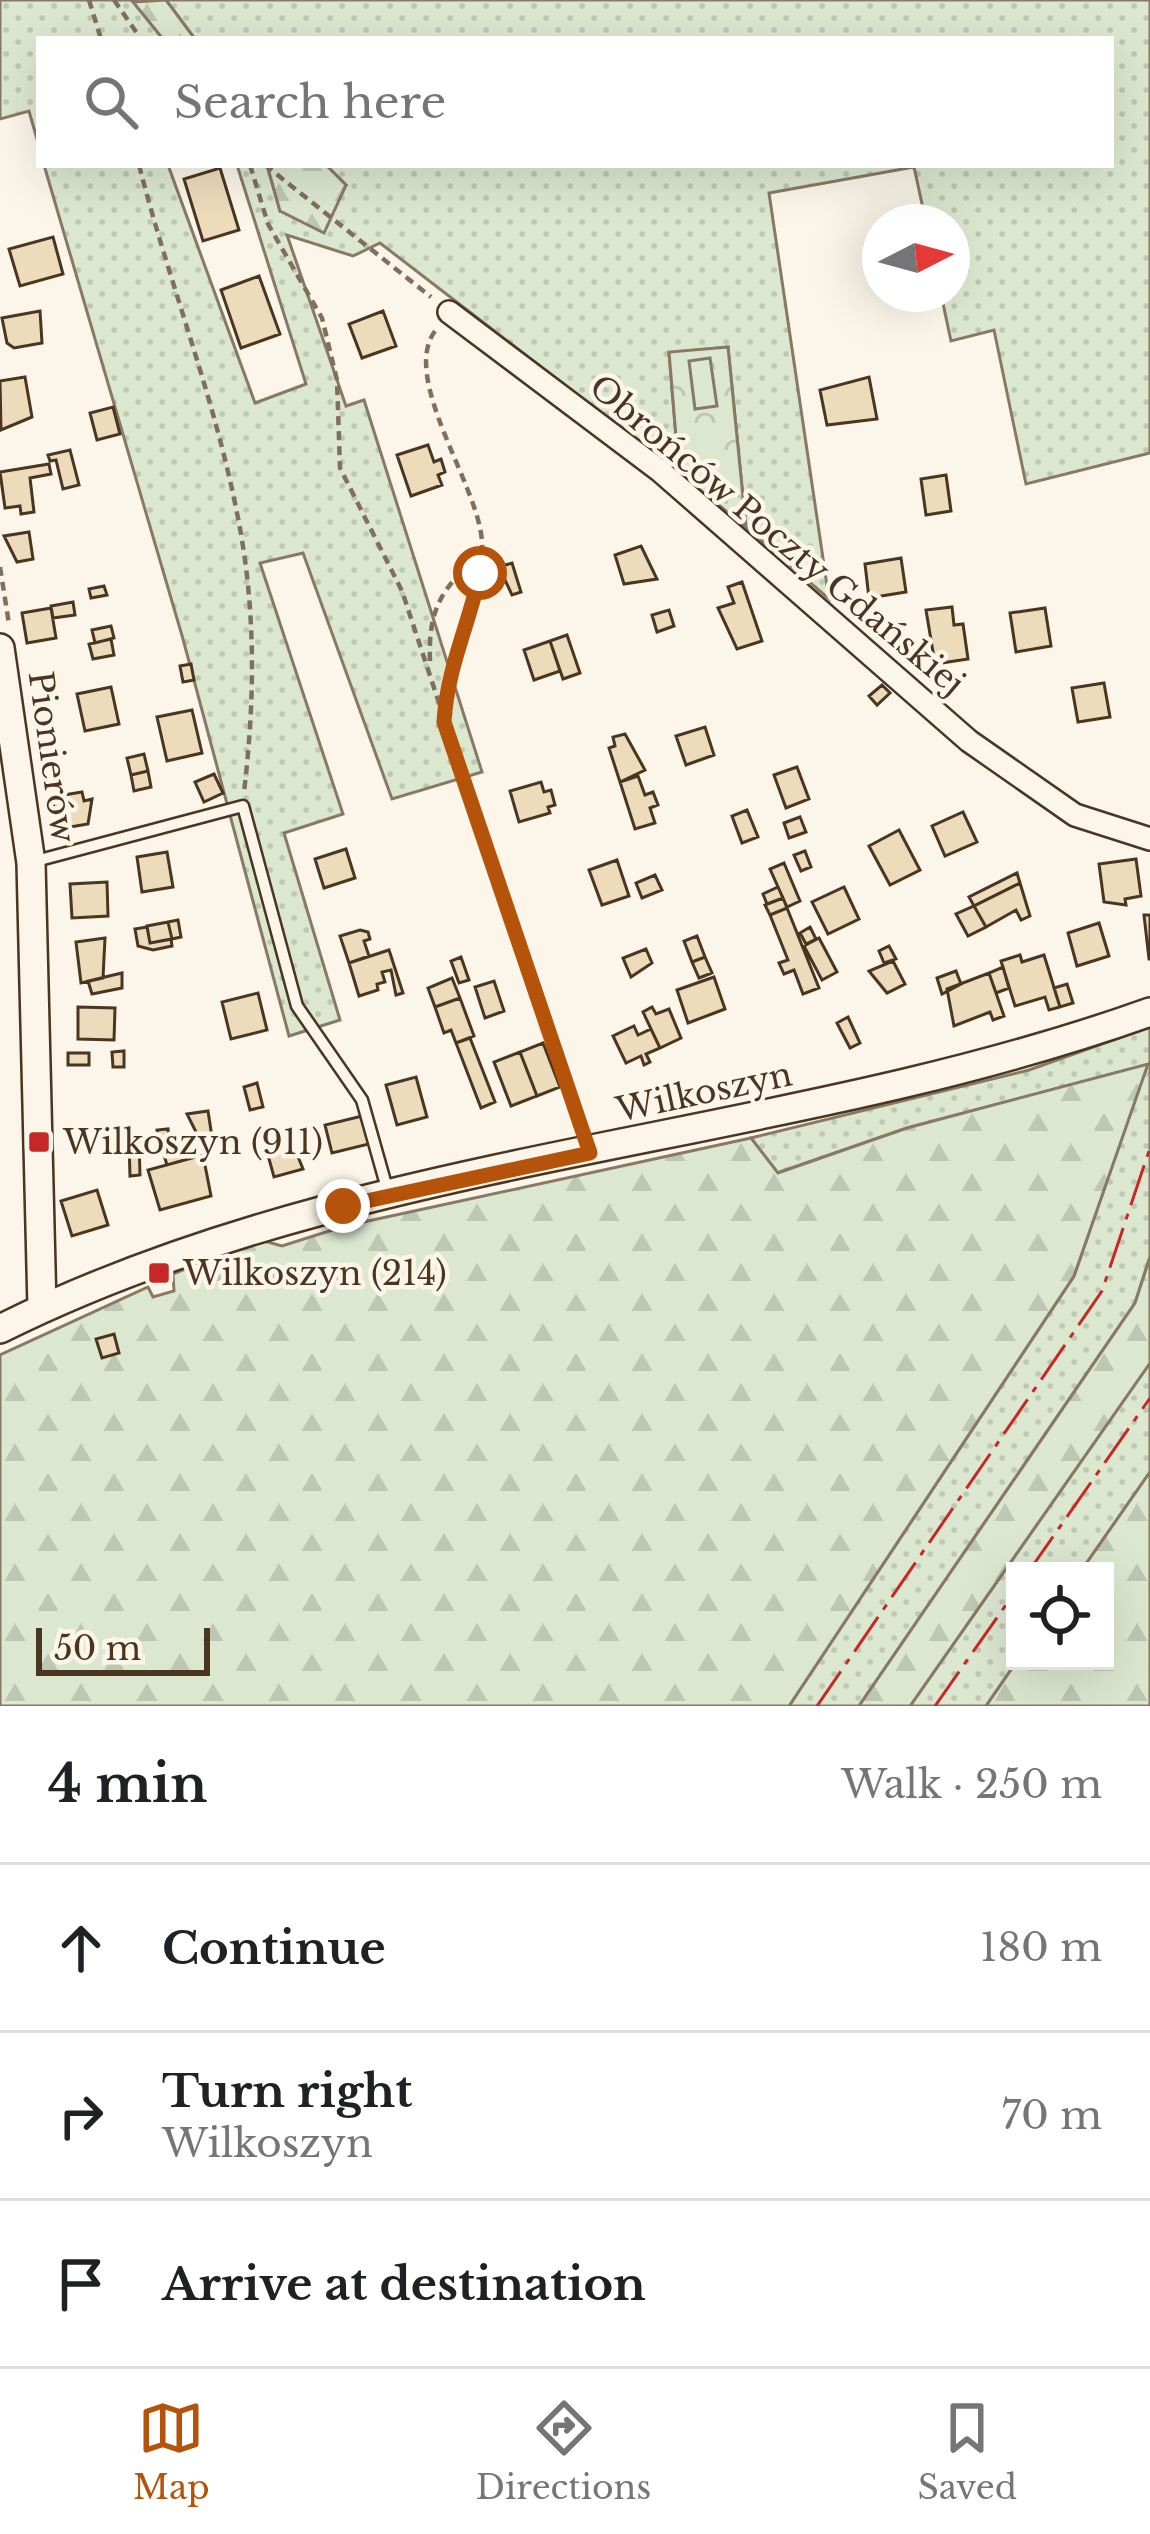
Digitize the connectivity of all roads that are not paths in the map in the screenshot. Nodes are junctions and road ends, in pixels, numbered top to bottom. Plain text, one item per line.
1 (449, 312) road end
2 (0, 648) edge
3 (1150, 839) edge
4 (31, 863) junction
5 (1150, 1012) edge
6 (389, 1196) junction
7 (42, 1308) junction
8 (0, 1329) edge

1 - 3 street, Obrońców Poczty Gdańskiej
2 - 4 street, Pionierów
4 - 6 lane
4 - 7 street, Pionierów
5 - 6 street, Wilkoszyn
6 - 7 street, Wilkoszyn
7 - 8 street, Wilkoszyn

